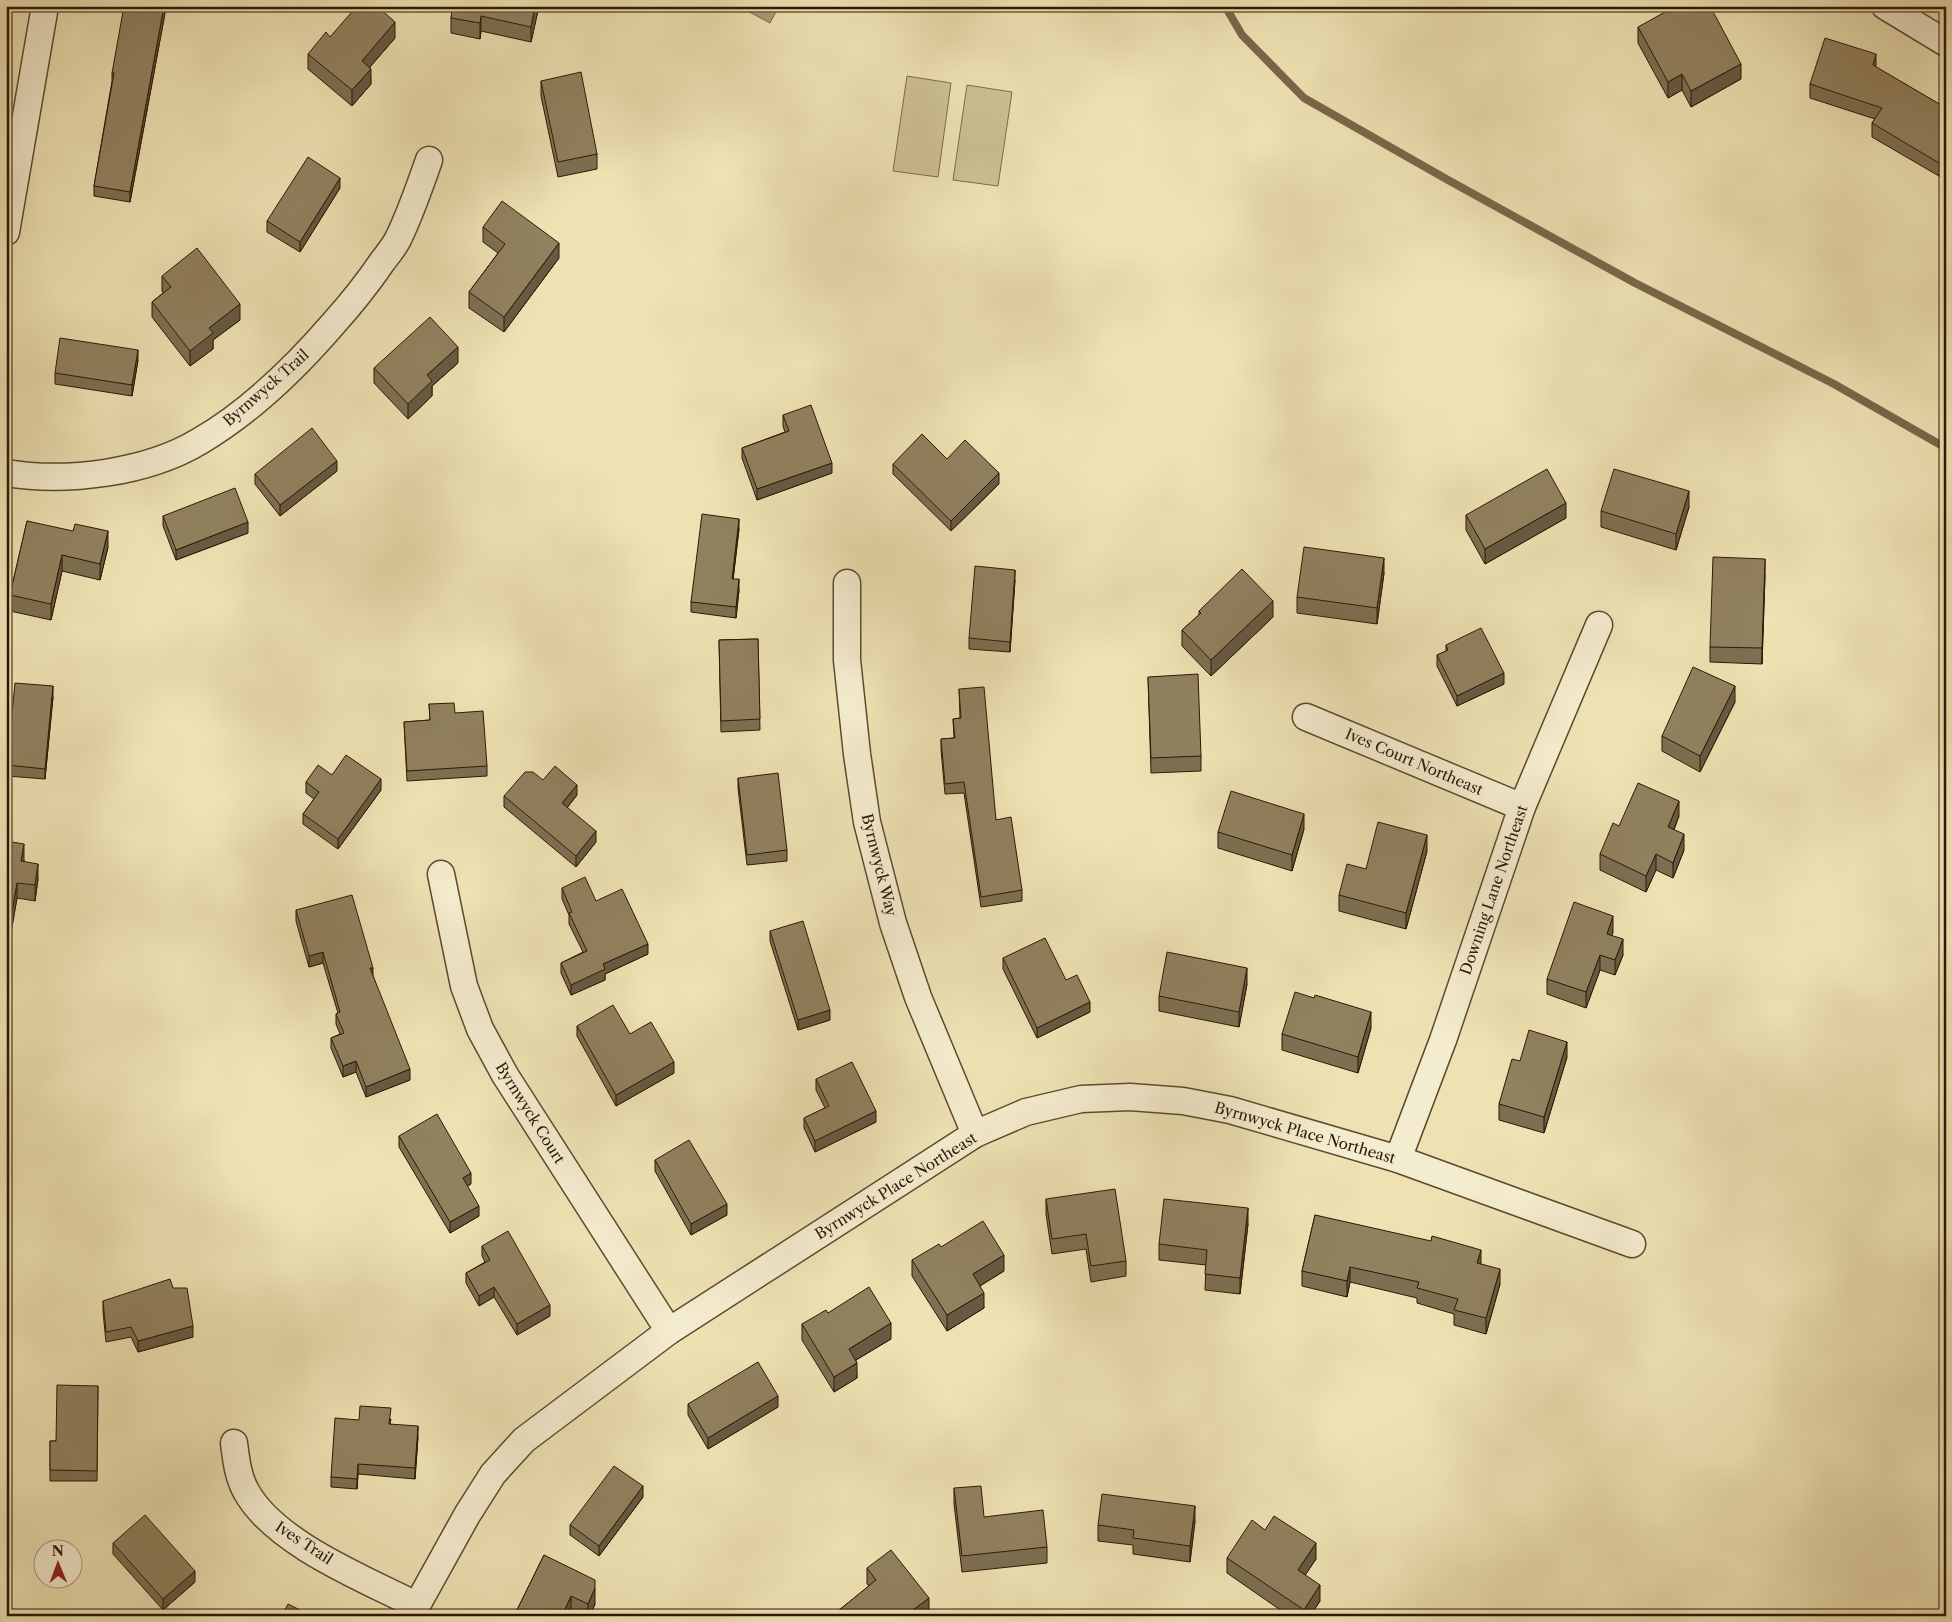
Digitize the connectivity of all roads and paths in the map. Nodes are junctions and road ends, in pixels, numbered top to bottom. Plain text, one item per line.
1 (45, 6) edge
2 (1885, 6) edge
3 (1946, 43) edge
4 (429, 160) dead end
5 (6, 232) edge
6 (6, 472) edge
7 (847, 583) dead end
8 (1599, 625) dead end
9 (1306, 717) dead end
10 (1522, 807) junction
11 (442, 874) dead end
12 (975, 1134) junction
13 (1398, 1159) junction
14 (1632, 1244) dead end
15 (669, 1331) junction
16 (234, 1443) dead end
17 (414, 1610) edge

1 - 5 street
2 - 3 street
4 - 6 street, Byrnwyck Trail
7 - 12 street, Byrnwyck Way
8 - 10 street, Downing Lane Northeast
9 - 10 street, Ives Court Northeast
10 - 13 street, Downing Lane Northeast
11 - 15 street, Byrnwyck Court
12 - 13 street, Byrnwyck Place Northeast
12 - 15 street, Byrnwyck Place Northeast
13 - 14 street, Byrnwyck Place Northeast
15 - 17 street, Byrnwyck Place Northeast
16 - 17 street, Ives Trail

